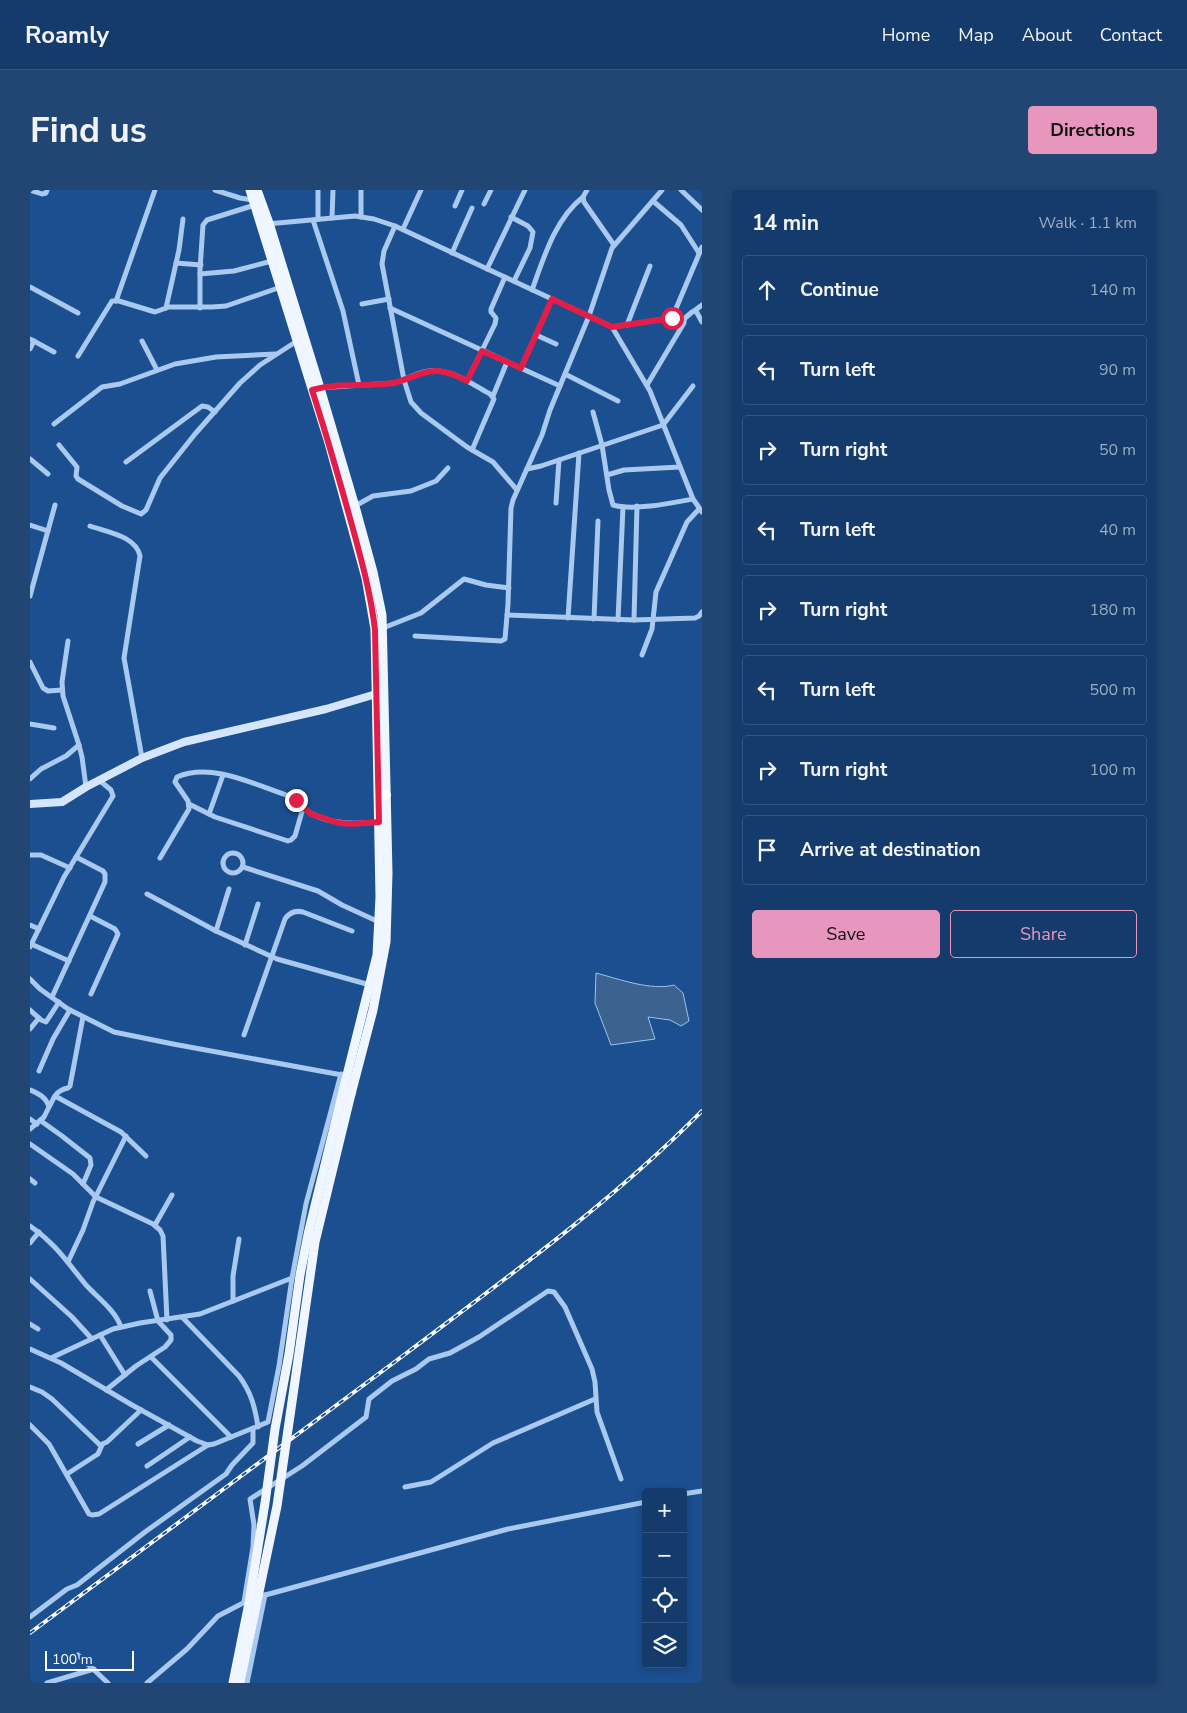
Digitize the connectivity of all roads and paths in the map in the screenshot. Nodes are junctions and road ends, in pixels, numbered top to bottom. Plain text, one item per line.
1 (30, 190) edge
2 (47, 190) edge
3 (156, 190) edge
4 (215, 190) edge
5 (250, 190) edge
6 (257, 190) edge
7 (318, 190) edge
8 (333, 190) edge
9 (361, 190) edge
10 (421, 190) edge
11 (462, 190) edge
12 (491, 190) edge
13 (524, 190) edge
14 (587, 190) edge
15 (662, 190) edge
16 (681, 190) edge
17 (583, 197) junction
18 (653, 201) junction
19 (254, 203) junction
20 (484, 204) dead end
21 (455, 206) dead end
22 (472, 208) dead end
23 (702, 210) edge
24 (361, 217) junction
25 (511, 217) junction
26 (332, 218) junction
27 (183, 219) dead end
28 (315, 220) junction
29 (265, 224) junction
30 (395, 226) junction
31 (403, 229) junction
32 (614, 245) junction
33 (701, 250) edge
34 (452, 253) junction
35 (273, 261) junction
36 (176, 263) junction
37 (200, 265) junction
38 (650, 266) dead end
39 (487, 269) junction
40 (200, 274) junction
41 (505, 277) junction
42 (514, 281) junction
43 (30, 287) edge
44 (281, 287) junction
45 (532, 290) junction
46 (389, 299) junction
47 (552, 299) junction
48 (116, 301) junction
49 (362, 304) dead end
50 (702, 305) edge
51 (166, 308) junction
52 (200, 308) junction
53 (390, 308) junction
54 (694, 311) junction
55 (78, 313) dead end
56 (589, 316) junction
57 (672, 318) junction
58 (684, 319) junction
59 (702, 322) edge
60 (627, 324) junction
61 (612, 327) junction
62 (536, 335) junction
63 (32, 340) edge
64 (142, 341) dead end
65 (297, 341) junction
66 (556, 344) dead end
67 (30, 349) edge
68 (482, 351) junction
69 (54, 352) dead end
70 (275, 354) junction
71 (78, 356) dead end
72 (507, 362) junction
73 (521, 368) junction
74 (157, 370) junction
75 (565, 374) junction
76 (404, 380) junction
77 (467, 381) junction
78 (359, 385) junction
79 (647, 385) junction
80 (560, 386) junction
81 (693, 386) dead end
82 (316, 389) junction
83 (493, 396) junction
84 (618, 401) dead end
85 (215, 412) junction
86 (593, 412) dead end
87 (54, 424) dead end
88 (663, 425) junction
89 (59, 445) dead end
90 (602, 445) junction
91 (472, 450) junction
92 (579, 453) junction
93 (30, 459) edge
94 (559, 460) junction
95 (126, 462) dead end
96 (680, 467) junction
97 (448, 468) dead end
98 (527, 469) junction
99 (48, 474) dead end
100 (607, 475) junction
101 (517, 490) junction
102 (693, 499) junction
103 (556, 503) dead end
104 (55, 505) dead end
105 (355, 506) junction
106 (637, 506) junction
107 (623, 507) junction
108 (701, 510) edge
109 (598, 521) dead end
110 (30, 525) edge
111 (90, 526) dead end
112 (48, 531) junction
113 (509, 588) junction
114 (30, 596) edge
115 (702, 612) edge
116 (507, 615) junction
117 (568, 618) junction
118 (594, 619) junction
119 (618, 620) junction
120 (634, 620) junction
121 (653, 620) junction
122 (383, 628) junction
123 (415, 636) dead end
124 (68, 641) dead end
125 (642, 655) dead end
126 (30, 662) edge
127 (62, 690) junction
128 (376, 694) junction
129 (30, 724) edge
130 (54, 728) dead end
131 (79, 745) junction
132 (142, 758) junction
133 (223, 775) junction
134 (30, 779) edge
135 (99, 780) junction
136 (86, 787) junction
137 (382, 795) junction
138 (30, 804) edge
139 (189, 804) junction
140 (303, 808) junction
141 (209, 814) junction
142 (379, 822) junction
143 (30, 855) edge
144 (76, 858) junction
145 (160, 858) dead end
146 (243, 867) junction
147 (70, 868) junction
148 (229, 889) dead end
149 (147, 894) dead end
150 (258, 904) dead end
151 (90, 916) junction
152 (379, 922) junction
153 (30, 926) edge
154 (39, 929) junction
155 (216, 931) junction
156 (352, 931) dead end
157 (245, 945) junction
158 (31, 946) edge
159 (272, 957) junction
160 (69, 961) junction
161 (30, 979) edge
162 (370, 985) junction
163 (91, 994) dead end
164 (52, 997) junction
165 (59, 1002) junction
166 (30, 1010) edge
167 (70, 1010) junction
168 (83, 1017) junction
169 (39, 1018) junction
170 (30, 1029) edge
171 (244, 1035) dead end
172 (39, 1071) dead end
173 (348, 1076) junction
174 (30, 1090) edge
175 (347, 1092) junction
176 (55, 1096) junction
177 (49, 1107) junction
178 (30, 1119) edge
179 (39, 1123) junction
180 (30, 1129) edge
181 (126, 1136) junction
182 (30, 1144) edge
183 (146, 1156) dead end
184 (83, 1184) junction
185 (172, 1194) dead end
186 (96, 1197) junction
187 (30, 1226) edge
188 (155, 1226) junction
189 (39, 1232) junction
190 (240, 1238) dead end
191 (30, 1242) edge
192 (68, 1262) junction
193 (292, 1278) junction
194 (30, 1279) edge
195 (150, 1292) dead end
196 (233, 1301) junction
197 (183, 1318) junction
198 (167, 1320) junction
199 (158, 1321) junction
200 (30, 1324) edge
201 (121, 1327) junction
202 (38, 1329) dead end
203 (100, 1335) junction
204 (92, 1339) junction
205 (30, 1349) edge
206 (151, 1357) junction
207 (51, 1358) junction
208 (125, 1375) junction
209 (31, 1389) edge
210 (106, 1390) junction
211 (595, 1399) junction
212 (140, 1410) junction
213 (30, 1425) edge
214 (169, 1425) junction
215 (256, 1428) junction
216 (190, 1437) junction
217 (231, 1437) junction
218 (138, 1444) dead end
219 (102, 1445) junction
220 (208, 1445) junction
221 (147, 1466) dead end
222 (67, 1474) junction
223 (621, 1479) dead end
224 (405, 1487) dead end
225 (702, 1491) edge
226 (687, 1493) edge
227 (642, 1503) edge
228 (265, 1595) junction
229 (244, 1602) junction
230 (30, 1617) edge
231 (78, 1655) dead end
232 (94, 1670) junction
233 (47, 1683) edge
234 (108, 1683) edge
235 (147, 1683) edge
236 (233, 1683) edge
237 (240, 1683) edge
238 (247, 1683) edge

1 - 2 street
3 - 48 street
4 - 19 street
5 - 19 main road
6 - 29 main road
7 - 28 street
8 - 26 street
9 - 24 street
10 - 31 street
11 - 21 street
12 - 20 street
13 - 25 street
14 - 17 street
15 - 18 street
16 - 23 street
17 - 32 street
17 - 45 street
18 - 32 street
18 - 33 street
19 - 29 main road
19 - 37 street
22 - 34 street
24 - 26 street
24 - 30 street
25 - 39 street
25 - 42 street
26 - 28 street
27 - 36 street
28 - 29 street
28 - 78 street
29 - 35 main road
29 - 82 main road
30 - 31 street
30 - 46 street
31 - 34 street
32 - 56 street
33 - 57 street
34 - 39 street
35 - 40 street
35 - 44 main road
36 - 37 street
36 - 51 street
37 - 40 street
38 - 60 street
39 - 41 street
40 - 52 street
41 - 42 street
41 - 68 street
42 - 45 street
43 - 55 street
44 - 52 street
44 - 65 main road
45 - 47 street
46 - 49 street
46 - 53 street
47 - 56 street
47 - 62 street
48 - 51 street
48 - 71 street
50 - 54 street
51 - 52 street
53 - 68 street
53 - 76 street
54 - 58 street
54 - 59 street
56 - 61 street
56 - 75 street
57 - 58 street
57 - 60 street
58 - 79 street
60 - 61 street
61 - 79 street
62 - 66 street
62 - 73 street
63 - 67 street
63 - 69 street
64 - 74 street
65 - 70 street
65 - 82 main road
68 - 72 street
68 - 77 street
70 - 74 street
70 - 85 street
72 - 73 street
72 - 83 street
73 - 80 street
74 - 87 street
75 - 80 street
75 - 84 street
76 - 77 street
76 - 78 street
76 - 91 street
77 - 83 street
78 - 82 street
79 - 88 street
80 - 98 street
81 - 88 street
82 - 105 main road
82 - 128 main road
83 - 91 street
85 - 89 street
85 - 95 street
86 - 90 street
88 - 90 street
88 - 96 street
90 - 92 street
90 - 100 street
91 - 101 street
92 - 94 street
92 - 117 street
93 - 99 street
94 - 98 street
94 - 103 street
96 - 100 street
96 - 102 street
97 - 105 street
98 - 101 street
100 - 107 street
101 - 113 street
102 - 106 street
102 - 108 street
104 - 112 street
105 - 122 main road
106 - 107 street
106 - 120 street
107 - 119 street
108 - 121 street
109 - 118 street
110 - 112 street
111 - 132 street
112 - 114 street
113 - 116 street
113 - 122 street
115 - 121 street
116 - 117 street
116 - 123 street
117 - 118 street
118 - 119 street
119 - 120 street
120 - 121 street
121 - 125 street
122 - 137 main road
124 - 127 street
126 - 127 street
127 - 131 street
128 - 132 street
128 - 137 main road
129 - 130 street
131 - 134 street
131 - 136 street
132 - 135 street
133 - 139 street
133 - 140 street
133 - 141 street
135 - 136 street
135 - 144 street
136 - 138 street
137 - 142 main road
137 - 173 main road
139 - 141 street
139 - 145 street
140 - 141 street
140 - 142 street
142 - 152 main road
143 - 147 street
144 - 147 street
144 - 151 street
146 - 146 street
146 - 152 street
147 - 154 street
148 - 155 street
149 - 155 street
150 - 157 street
151 - 160 street
151 - 163 street
152 - 162 main road
153 - 154 street
154 - 158 street
155 - 157 street
156 - 159 street
157 - 159 street
158 - 160 street
159 - 162 street
159 - 171 street
160 - 164 street
161 - 164 street
162 - 173 main road
164 - 165 street
165 - 167 street
165 - 169 street
166 - 169 street
167 - 168 street
167 - 172 street
168 - 173 street
168 - 176 street
169 - 170 street
173 - 175 main road
173 - 193 street
174 - 177 street
175 - 236 main road, bridge
175 - 237 main road, bridge
176 - 177 street
176 - 181 street
177 - 179 street
178 - 179 street
179 - 180 street
179 - 184 street
181 - 183 street
181 - 186 street
182 - 184 street
184 - 186 street
185 - 188 street
186 - 188 street
186 - 192 street
187 - 189 street
188 - 198 street
189 - 191 street
189 - 192 street
190 - 196 street
192 - 201 street
193 - 196 street
193 - 215 street
194 - 204 street
195 - 199 street
196 - 197 street
197 - 198 street
197 - 215 street
198 - 199 street
199 - 201 street
199 - 206 street
200 - 202 street
201 - 203 street
203 - 204 street
203 - 208 street
204 - 207 street
205 - 207 street
206 - 208 street
206 - 217 street
207 - 210 street
208 - 210 street
209 - 219 street
210 - 212 street
211 - 223 street
211 - 224 street
211 - 229 street
212 - 214 street
212 - 219 street
213 - 222 street
214 - 216 street
214 - 218 street
215 - 217 street
215 - 230 street
216 - 220 street
216 - 221 street
217 - 220 street
219 - 222 street
220 - 222 street
225 - 226 street
227 - 228 street
228 - 229 street
228 - 238 street
229 - 235 street
231 - 232 street
232 - 233 street
232 - 234 street

